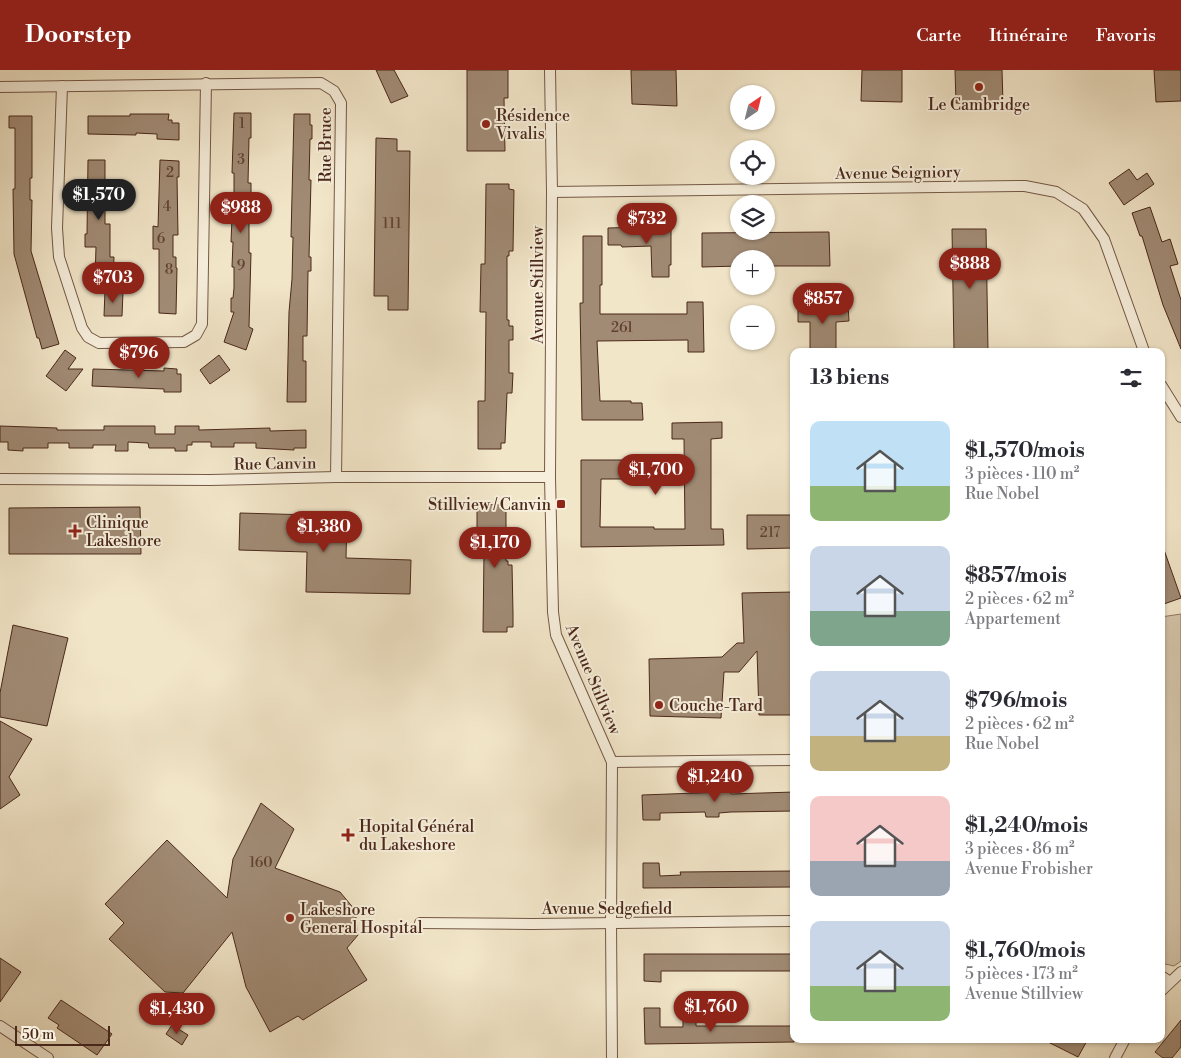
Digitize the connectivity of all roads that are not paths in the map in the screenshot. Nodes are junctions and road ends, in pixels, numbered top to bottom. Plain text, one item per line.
1 (550, 70) edge
2 (206, 84) junction
3 (62, 86) junction
4 (0, 87) edge
5 (552, 192) junction
6 (1143, 348) edge
7 (1165, 391) edge
8 (1181, 417) edge
9 (550, 476) junction
10 (336, 477) junction
11 (0, 479) edge
12 (790, 760) edge
13 (612, 762) junction
14 (790, 921) edge
15 (420, 923) dead end
16 (611, 923) junction
17 (1181, 972) edge
18 (1165, 979) edge
19 (0, 1026) edge
20 (1123, 1043) edge
21 (48, 1058) edge
22 (612, 1058) edge
23 (1115, 1058) edge

1 - 5 street, Avenue Stillview
2 - 3 street, Rue Bruce
2 - 3 street
2 - 10 street, Rue Bruce
3 - 4 street, Rue Bruce
5 - 6 street, Avenue Seigniory
5 - 9 street, Avenue Stillview
7 - 8 street
9 - 10 street, Rue Canvin
9 - 13 street, Avenue Stillview
10 - 11 street, Rue Canvin
12 - 13 street
13 - 16 street, Avenue Stillview
14 - 16 street, Avenue Sedgefield
15 - 16 street, Avenue Sedgefield
16 - 22 street, Avenue Stillview
17 - 18 street
19 - 21 street
20 - 23 street

